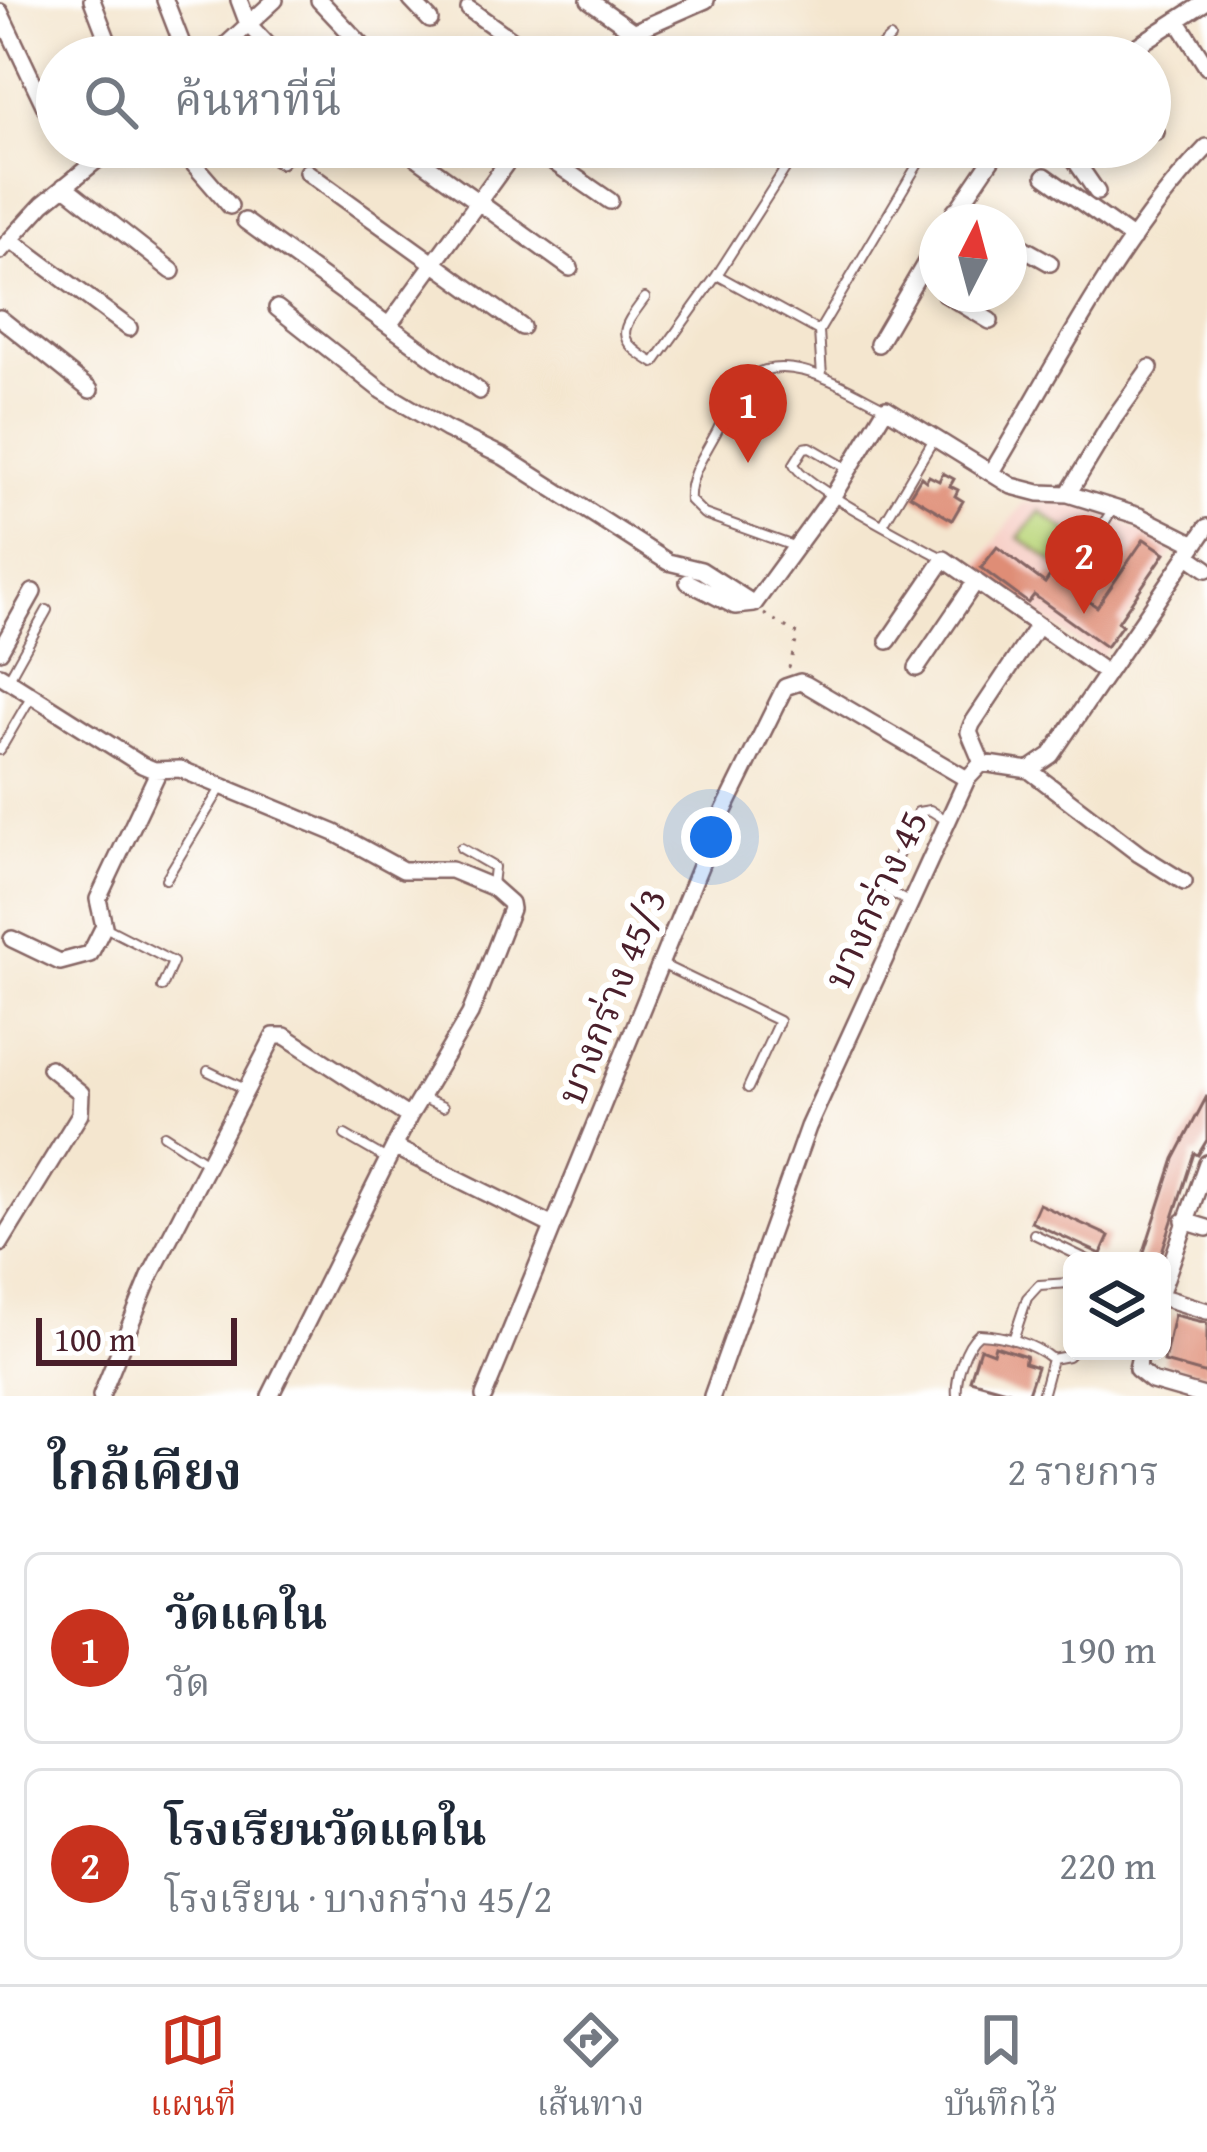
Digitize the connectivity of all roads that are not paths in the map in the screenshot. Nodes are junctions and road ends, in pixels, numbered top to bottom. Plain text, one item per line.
1 (92, 0) edge
2 (165, 0) edge
3 (238, 0) edge
4 (275, 0) edge
5 (319, 0) edge
6 (411, 0) edge
7 (589, 0) edge
8 (706, 0) edge
9 (1207, 1) edge
10 (469, 10) dead end
11 (0, 12) edge
12 (430, 20) dead end
13 (1177, 20) junction
14 (248, 24) junction
15 (633, 32) junction
16 (106, 36) edge
17 (179, 36) edge
18 (235, 36) edge
19 (259, 36) edge
20 (353, 36) edge
21 (506, 36) edge
22 (627, 36) edge
23 (639, 36) edge
24 (1152, 36) edge
25 (1207, 67) edge
26 (36, 88) edge
27 (1207, 147) edge
28 (87, 168) edge
29 (197, 168) edge
30 (431, 168) edge
31 (503, 168) edge
32 (562, 168) edge
33 (786, 168) edge
34 (916, 168) edge
35 (985, 168) edge
36 (1080, 168) edge
37 (307, 172) dead end
38 (1045, 176) dead end
39 (64, 186) junction
40 (1097, 192) dead end
41 (610, 201) dead end
42 (479, 202) junction
43 (960, 204) edge
44 (230, 206) dead end
45 (245, 221) dead end
46 (1133, 238) junction
47 (5, 245) edge
48 (1027, 250) edge
49 (1050, 262) dead end
50 (433, 263) junction
51 (570, 268) dead end
52 (172, 271) dead end
53 (717, 274) junction
54 (919, 274) edge
55 (917, 278) joint
56 (645, 298) dead end
57 (277, 308) dead end
58 (975, 312) edge
59 (0, 318) edge
60 (990, 321) dead end
61 (389, 325) junction
62 (522, 327) dead end
63 (129, 328) dead end
64 (819, 331) junction
65 (878, 344) dead end
66 (1150, 368) dead end
67 (822, 377) junction
68 (90, 390) dead end
69 (479, 391) dead end
70 (886, 408) junction
71 (936, 437) junction
72 (849, 470) junction
73 (992, 472) junction
74 (1068, 494) junction
75 (833, 496) junction
76 (1114, 508) junction
77 (884, 523) junction
78 (1207, 527) edge
79 (797, 548) junction
80 (1191, 550) junction
81 (944, 559) junction
82 (1075, 567) dead end
83 (1207, 569) edge
84 (976, 581) junction
85 (688, 582) dead end
86 (33, 592) dead end
87 (752, 605) junction
88 (47, 610) dead end
89 (1038, 625) junction
90 (888, 641) dead end
91 (0, 651) edge
92 (917, 668) dead end
93 (1106, 672) junction
94 (3, 678) edge
95 (32, 695) junction
96 (0, 750) edge
97 (982, 764) junction
98 (159, 770) junction
99 (1029, 770) junction
100 (967, 779) junction
101 (222, 787) junction
102 (947, 821) junction
103 (461, 848) dead end
104 (166, 879) dead end
105 (1184, 882) dead end
106 (492, 886) junction
107 (910, 903) junction
108 (104, 926) junction
109 (12, 939) dead end
110 (659, 963) junction
111 (162, 987) dead end
112 (50, 1068) dead end
113 (208, 1071) dead end
114 (748, 1088) dead end
115 (246, 1090) junction
116 (421, 1097) junction
117 (443, 1107) dead end
118 (409, 1117) junction
119 (345, 1135) dead end
120 (164, 1136) dead end
121 (391, 1153) junction
122 (208, 1163) junction
123 (1207, 1163) edge
124 (1184, 1221) junction
125 (553, 1226) junction
126 (1207, 1228) edge
127 (1034, 1234) dead end
128 (0, 1244) edge
129 (1071, 1252) edge
130 (1171, 1264) edge
131 (1063, 1283) edge
132 (1171, 1297) edge
133 (1207, 1311) edge
134 (1013, 1340) junction
135 (1063, 1357) edge
136 (1052, 1359) junction
137 (1139, 1360) edge
138 (100, 1396) edge
139 (270, 1396) edge
140 (484, 1396) edge
141 (712, 1396) edge
142 (957, 1396) edge
143 (1042, 1396) edge
144 (1204, 1396) edge

1 - 16 street
2 - 17 street
3 - 14 street
4 - 14 street
5 - 20 street
6 - 12 street
7 - 15 street
8 - 15 street
9 - 13 street
10 - 21 street
11 - 26 street
13 - 24 street
13 - 25 street
14 - 18 street
14 - 19 street
15 - 22 street
15 - 23 street
27 - 46 street
28 - 39 street
29 - 44 street
30 - 42 street
31 - 42 street
32 - 41 street
33 - 53 lane
34 - 64 lane
35 - 43 street
36 - 40 street
37 - 50 street
38 - 46 street
39 - 47 street
39 - 52 street
42 - 50 street
42 - 51 street
45 - 61 street
46 - 73 street
47 - 63 street
48 - 49 street
50 - 61 street
50 - 62 street
53 - 56 lane
53 - 64 lane
54 - 55 street
55 - 65 street
57 - 87 street
58 - 60 street
59 - 68 street
61 - 69 street
64 - 67 lane
66 - 74 street
67 - 70 lane
67 - 79 lane
70 - 71 street
70 - 72 street
71 - 73 street
71 - 77 lane
72 - 75 street
72 - 75 lane
73 - 74 street
74 - 76 street
75 - 77 lane
75 - 79 street
76 - 80 street
76 - 82 lane
77 - 81 lane
78 - 80 street
79 - 87 street
80 - 83 street
80 - 93 street
81 - 84 street
81 - 90 street
84 - 89 street
84 - 92 street
85 - 87 street
86 - 91 street
88 - 94 lane
89 - 93 street
89 - 97 street
93 - 99 street
94 - 95 street
95 - 96 lane
95 - 98 street
97 - 99 street
97 - 100 street, บางกร่าง 45
98 - 101 street
98 - 108 street
99 - 105 street
100 - 102 street, บางกร่าง 45
100 - 110 street, บางกร่าง 45/3
101 - 104 lane
101 - 106 street
102 - 107 street, บางกร่าง 45
102 - 107 lane
103 - 106 lane
106 - 116 street
107 - 141 street, บางกร่าง 45
108 - 109 street
108 - 111 lane
110 - 114 lane
110 - 125 street, บางกร่าง 45/3
112 - 128 street
113 - 115 lane
115 - 118 street
115 - 122 street
116 - 117 lane
116 - 118 street
118 - 121 street
119 - 121 lane
120 - 122 lane
121 - 125 street
121 - 139 street
122 - 138 street
123 - 124 street
124 - 126 street
124 - 130 street
125 - 140 street, บางกร่าง 45/3
127 - 129 lane
131 - 134 lane
132 - 133 street
134 - 136 lane
134 - 142 lane
135 - 136 lane
136 - 143 lane
137 - 144 street

